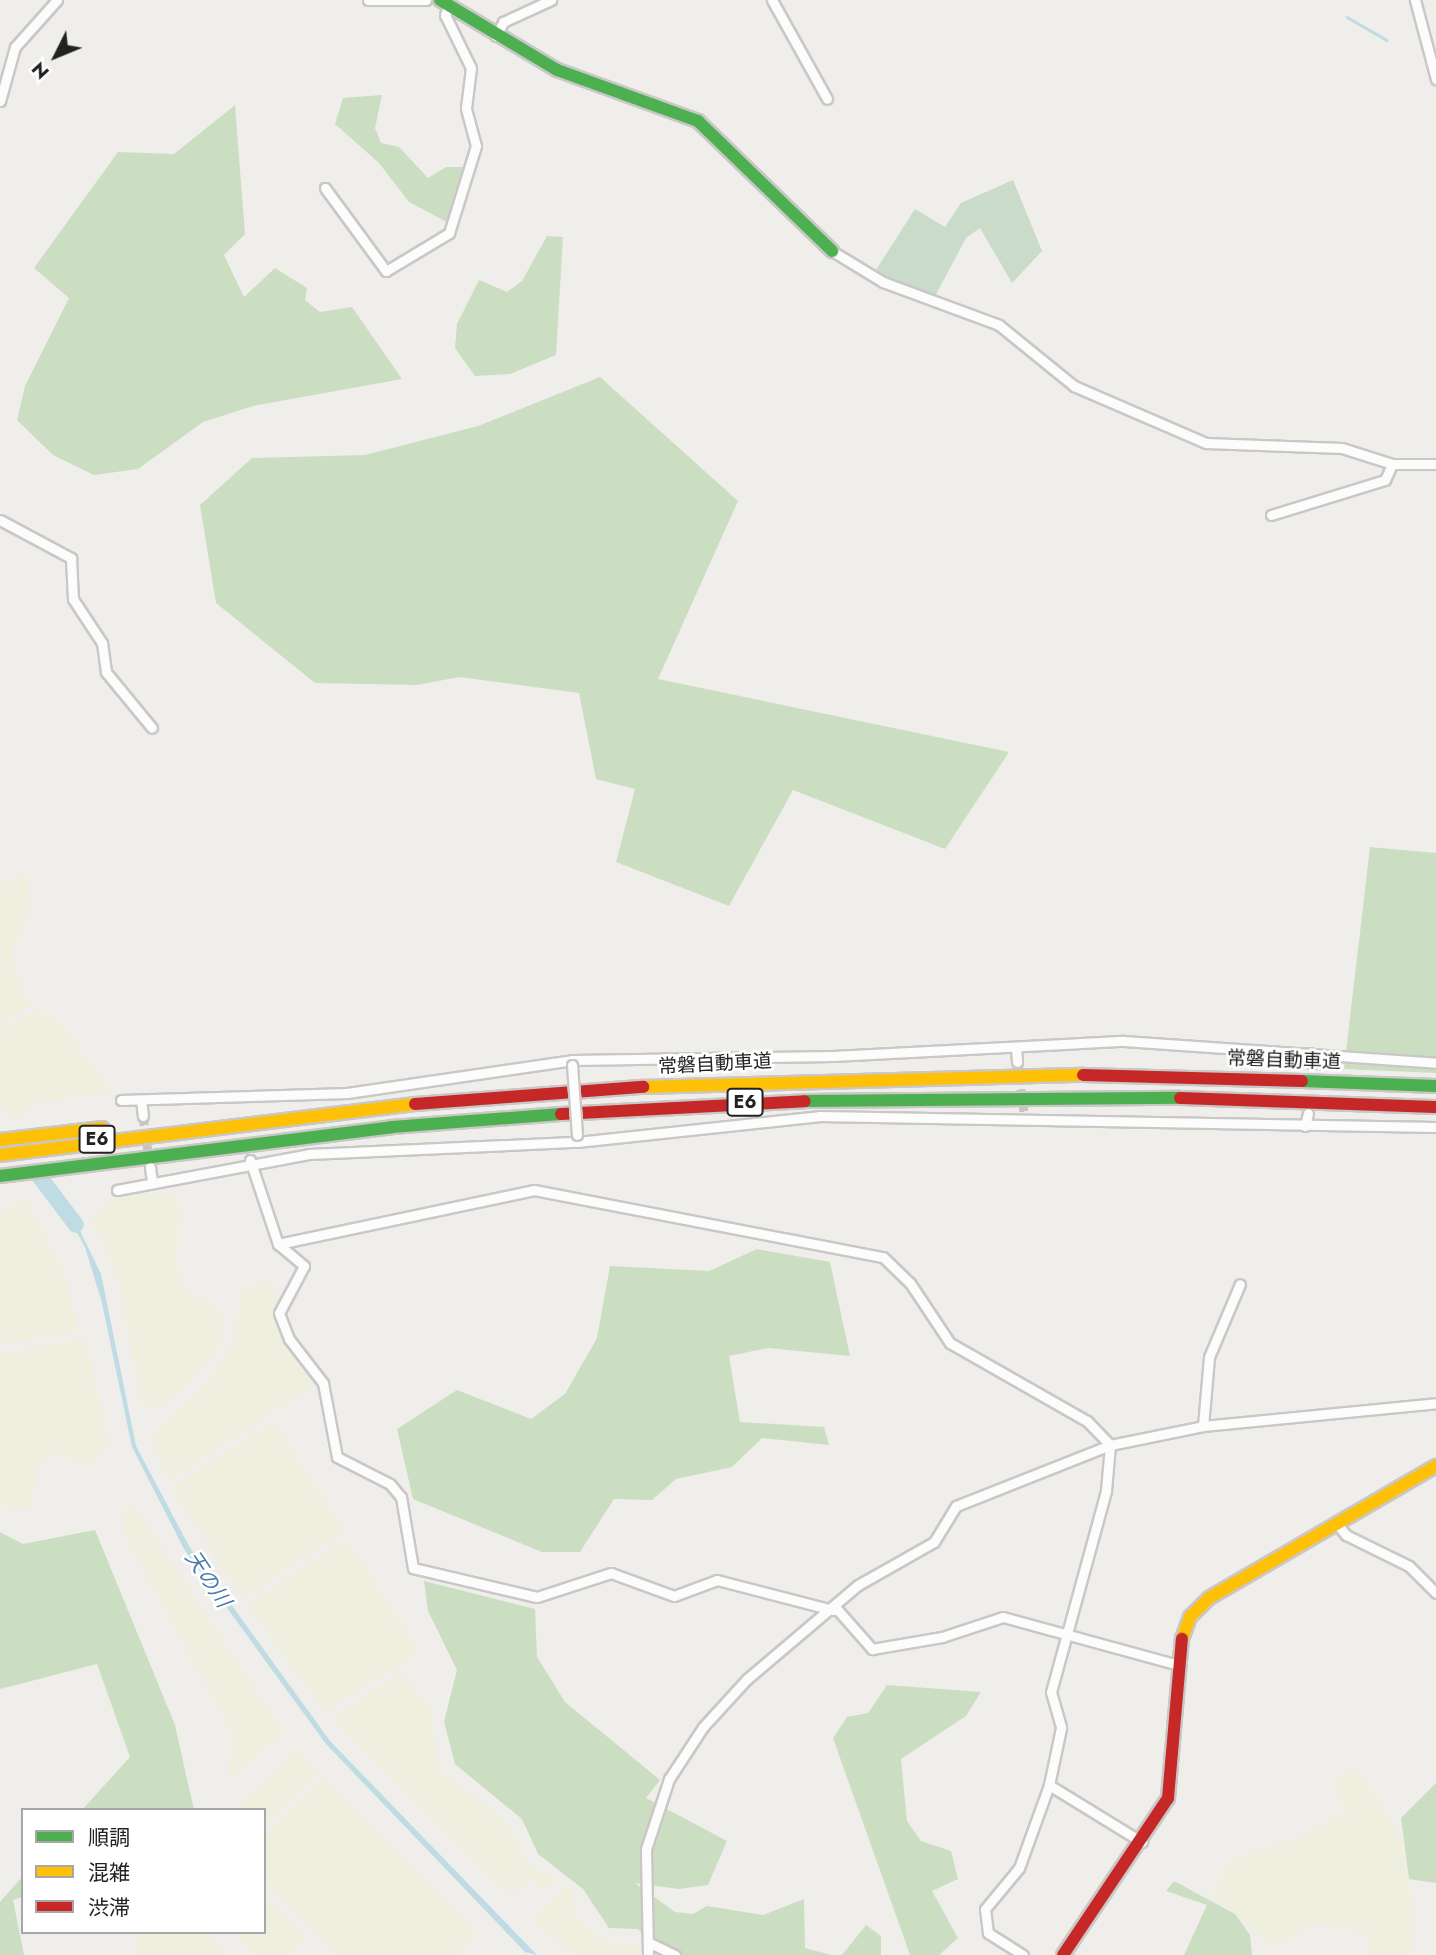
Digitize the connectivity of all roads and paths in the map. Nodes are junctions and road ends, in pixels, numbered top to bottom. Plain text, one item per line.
1 (57, 0) edge
2 (368, 0) edge
3 (426, 0) edge
4 (551, 0) edge
5 (772, 0) edge
6 (1415, 0) edge
7 (444, 4) edge
8 (496, 36) junction
9 (1436, 79) edge
10 (827, 99) dead end
11 (0, 101) edge
12 (325, 188) dead end
13 (832, 251) joint
14 (1392, 464) junction
15 (1436, 464) edge
16 (1271, 515) dead end
17 (0, 520) edge
18 (152, 728) dead end
19 (1016, 1046) junction
20 (1310, 1053) junction
21 (1017, 1062) tunnel mouth
22 (572, 1063) junction
23 (1436, 1063) edge
24 (1312, 1064) dead end
25 (1436, 1086) edge
26 (121, 1100) dead end
27 (141, 1100) junction
28 (1436, 1107) edge
29 (1308, 1113) dead end
30 (143, 1116) tunnel mouth
31 (1305, 1126) junction
32 (1436, 1127) edge
33 (155, 1132) junction
34 (577, 1138) junction
35 (0, 1140) edge
36 (0, 1155) edge
37 (250, 1160) junction
38 (150, 1167) tunnel mouth
39 (0, 1176) edge
40 (152, 1182) junction
41 (117, 1190) dead end
42 (278, 1244) junction
43 (1240, 1284) dead end
44 (1436, 1403) edge
45 (1203, 1426) junction
46 (1111, 1446) junction
47 (1436, 1466) edge
48 (1336, 1522) junction
49 (1436, 1593) edge
50 (835, 1609) junction
51 (1063, 1636) junction
52 (1178, 1665) junction
53 (1049, 1785) junction
54 (1143, 1842) junction
55 (650, 1943) junction
56 (648, 1955) edge
57 (675, 1955) edge
58 (1023, 1955) edge
59 (1063, 1955) edge

1 - 11 street
2 - 3 street
4 - 8 street
5 - 10 street
6 - 9 street
7 - 8 main road
7 - 12 street
8 - 13 main road
13 - 14 street
14 - 15 street
14 - 16 street
17 - 18 street
19 - 20 street
19 - 21 street
19 - 22 street
20 - 23 street
20 - 24 street
22 - 27 street
22 - 34 street, bridge
25 - 33 main road, 常磐自動車道 / E6
26 - 27 street
27 - 30 street
28 - 39 main road, 常磐自動車道 / E6
29 - 31 street
31 - 32 street
31 - 34 street
33 - 35 main road
33 - 36 main road, 常磐自動車道 / E6
34 - 37 street
37 - 40 street
37 - 42 street
38 - 40 street
40 - 41 street
42 - 46 street
42 - 50 street
43 - 45 street
44 - 45 street
45 - 46 street
46 - 50 street
46 - 51 street
47 - 48 main road
48 - 49 street
48 - 52 main road
50 - 51 street
50 - 55 street
51 - 52 street
51 - 53 street
52 - 54 main road
53 - 54 street
53 - 58 street
54 - 59 main road
55 - 56 street
55 - 57 street

